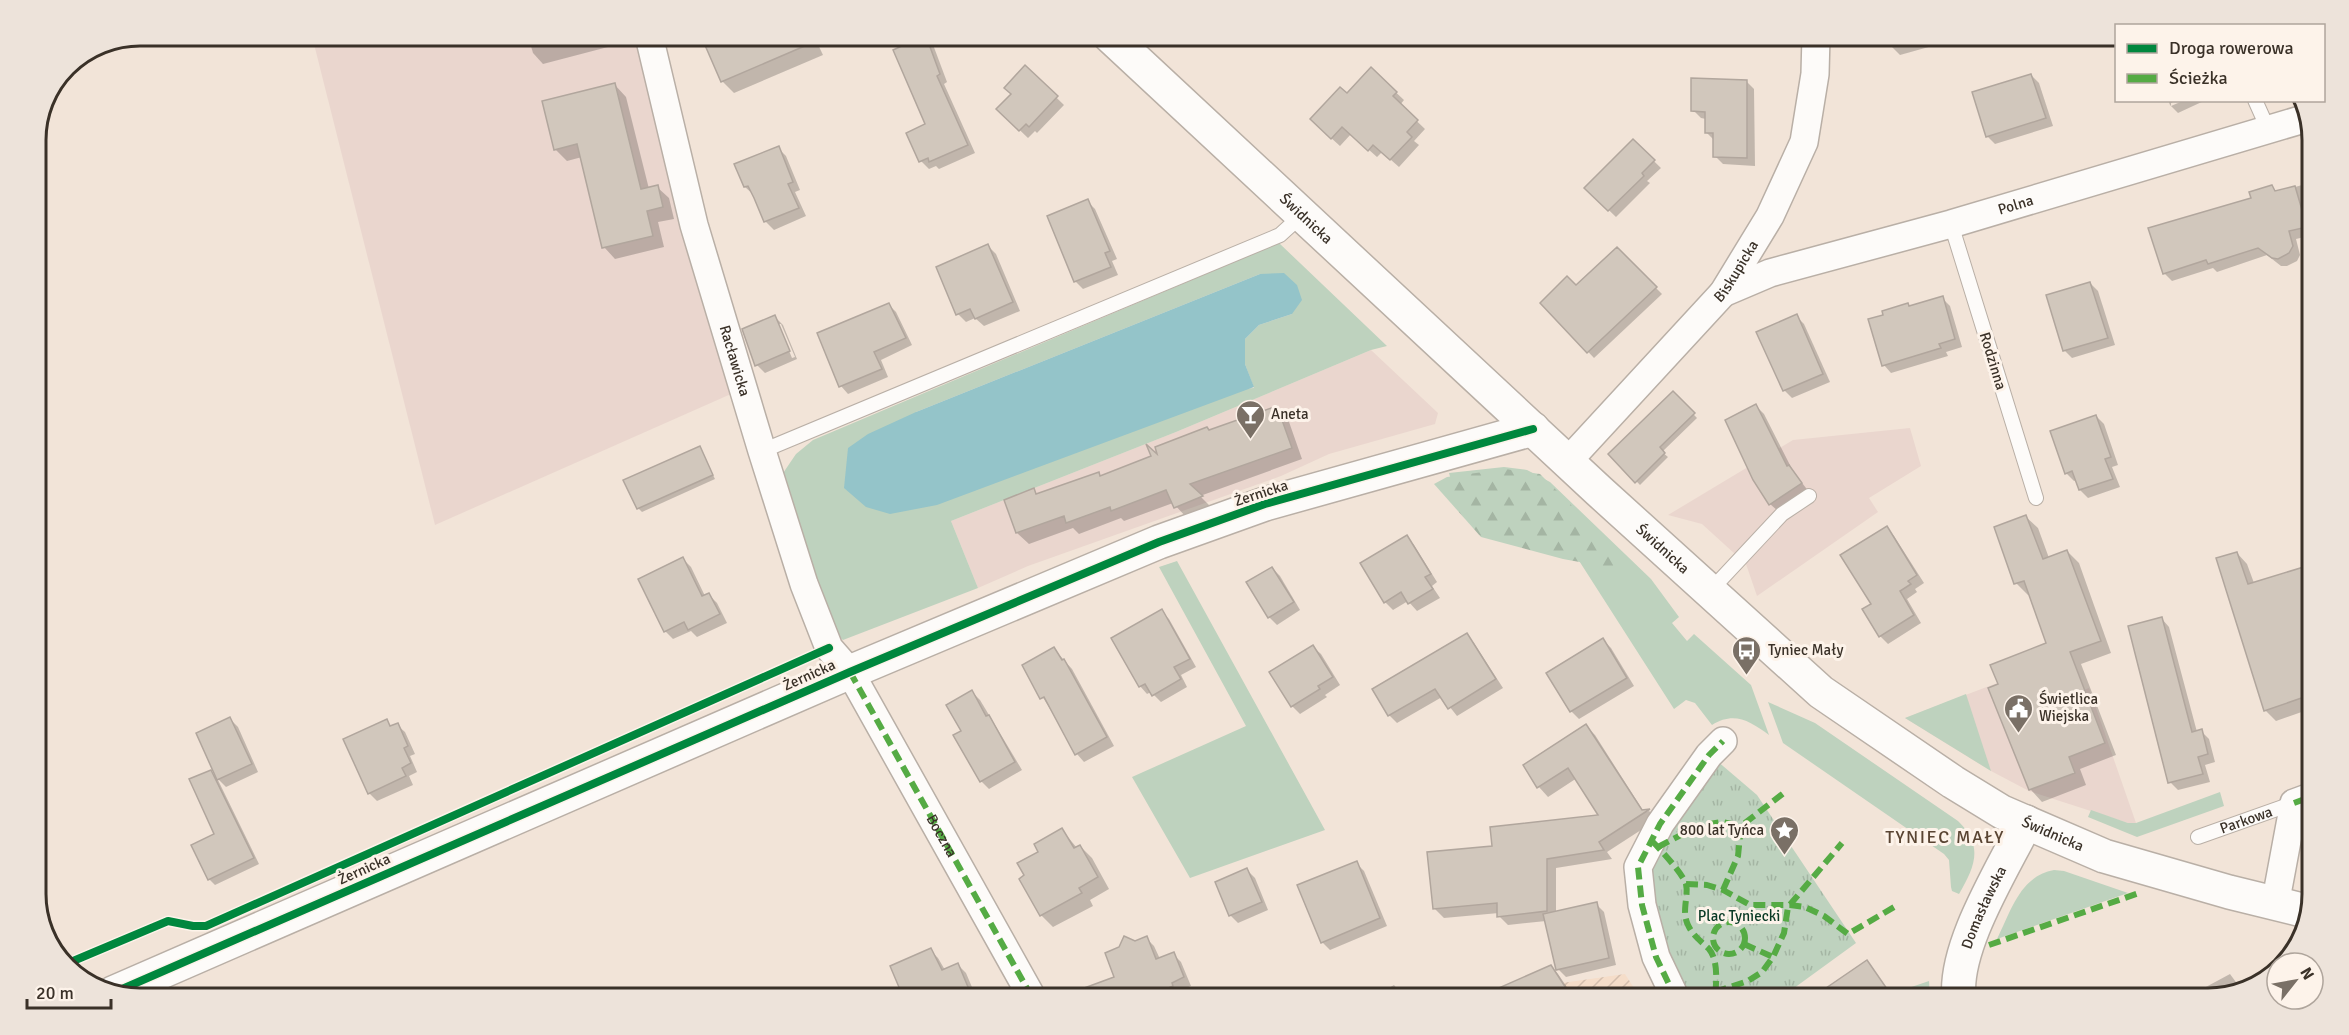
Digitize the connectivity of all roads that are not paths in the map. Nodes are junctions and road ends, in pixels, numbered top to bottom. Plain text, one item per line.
1 (651, 46) edge
2 (1121, 46) edge
3 (1816, 46) edge
4 (2256, 102) edge
5 (2300, 120) edge
6 (2268, 129) junction
7 (1303, 214) junction
8 (1951, 224) junction
9 (1723, 293) junction
10 (1533, 429) junction
11 (762, 451) junction
12 (1568, 461) junction
13 (1809, 496) dead end
14 (2036, 498) dead end
15 (1710, 591) junction
16 (850, 672) junction
17 (1723, 741) dead end
18 (2302, 800) edge
19 (2302, 804) edge
20 (2026, 822) junction
21 (2198, 837) dead end
22 (2275, 905) junction
23 (2301, 910) edge
24 (126, 987) edge
25 (1027, 988) edge
26 (1671, 988) edge
27 (1959, 988) edge

1 - 11 street, Racławicka
2 - 7 street, Świdnicka
3 - 9 street, Biskupicka
4 - 6 lane
5 - 6 street, Polna
6 - 8 street, Polna
7 - 10 street, Świdnicka
7 - 11 lane
8 - 9 street, Polna
8 - 14 lane, Rodzinna
9 - 12 street, Biskupicka
10 - 12 street, Świdnicka
10 - 16 street, Żernicka
11 - 16 street, Racławicka
12 - 15 street, Świdnicka
13 - 15 lane
15 - 20 street, Świdnicka
16 - 24 street, Żernicka
16 - 25 street, Boczna
17 - 26 street
18 - 21 lane, Parkowa
19 - 22 street, Parkowa
20 - 22 street, Świdnicka
20 - 27 street, Domasławska
22 - 23 street, Świdnicka

